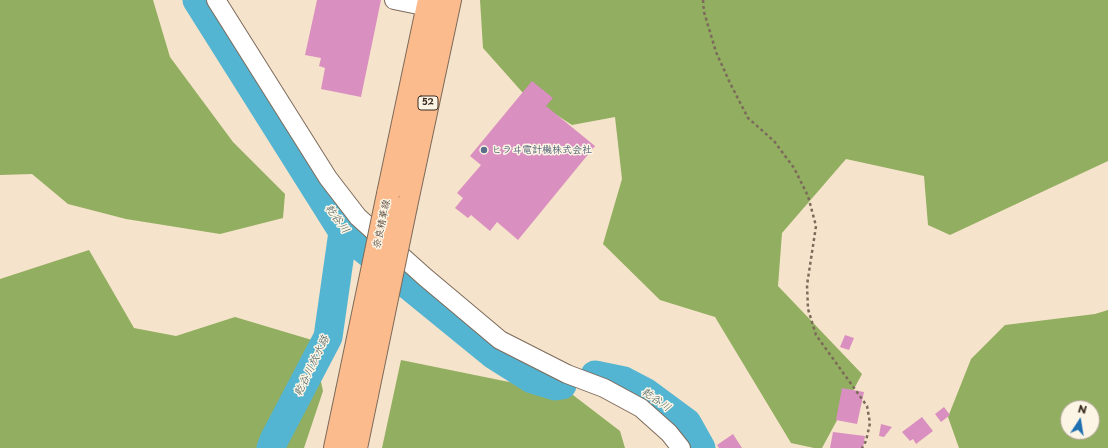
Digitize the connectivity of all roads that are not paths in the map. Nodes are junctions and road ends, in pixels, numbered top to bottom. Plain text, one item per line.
1 (216, 0) edge
2 (394, 0) edge
3 (450, 0) edge
4 (428, 4) edge
5 (357, 393) junction
6 (335, 448) edge
7 (356, 448) edge
8 (681, 448) edge

1 - 8 street
2 - 4 street
3 - 5 main road, 奈良精華線 / 52, bridge
4 - 5 main road, 奈良精華線 / 52, bridge
5 - 6 main road, 奈良精華線 / 52
5 - 7 main road, 奈良精華線 / 52

